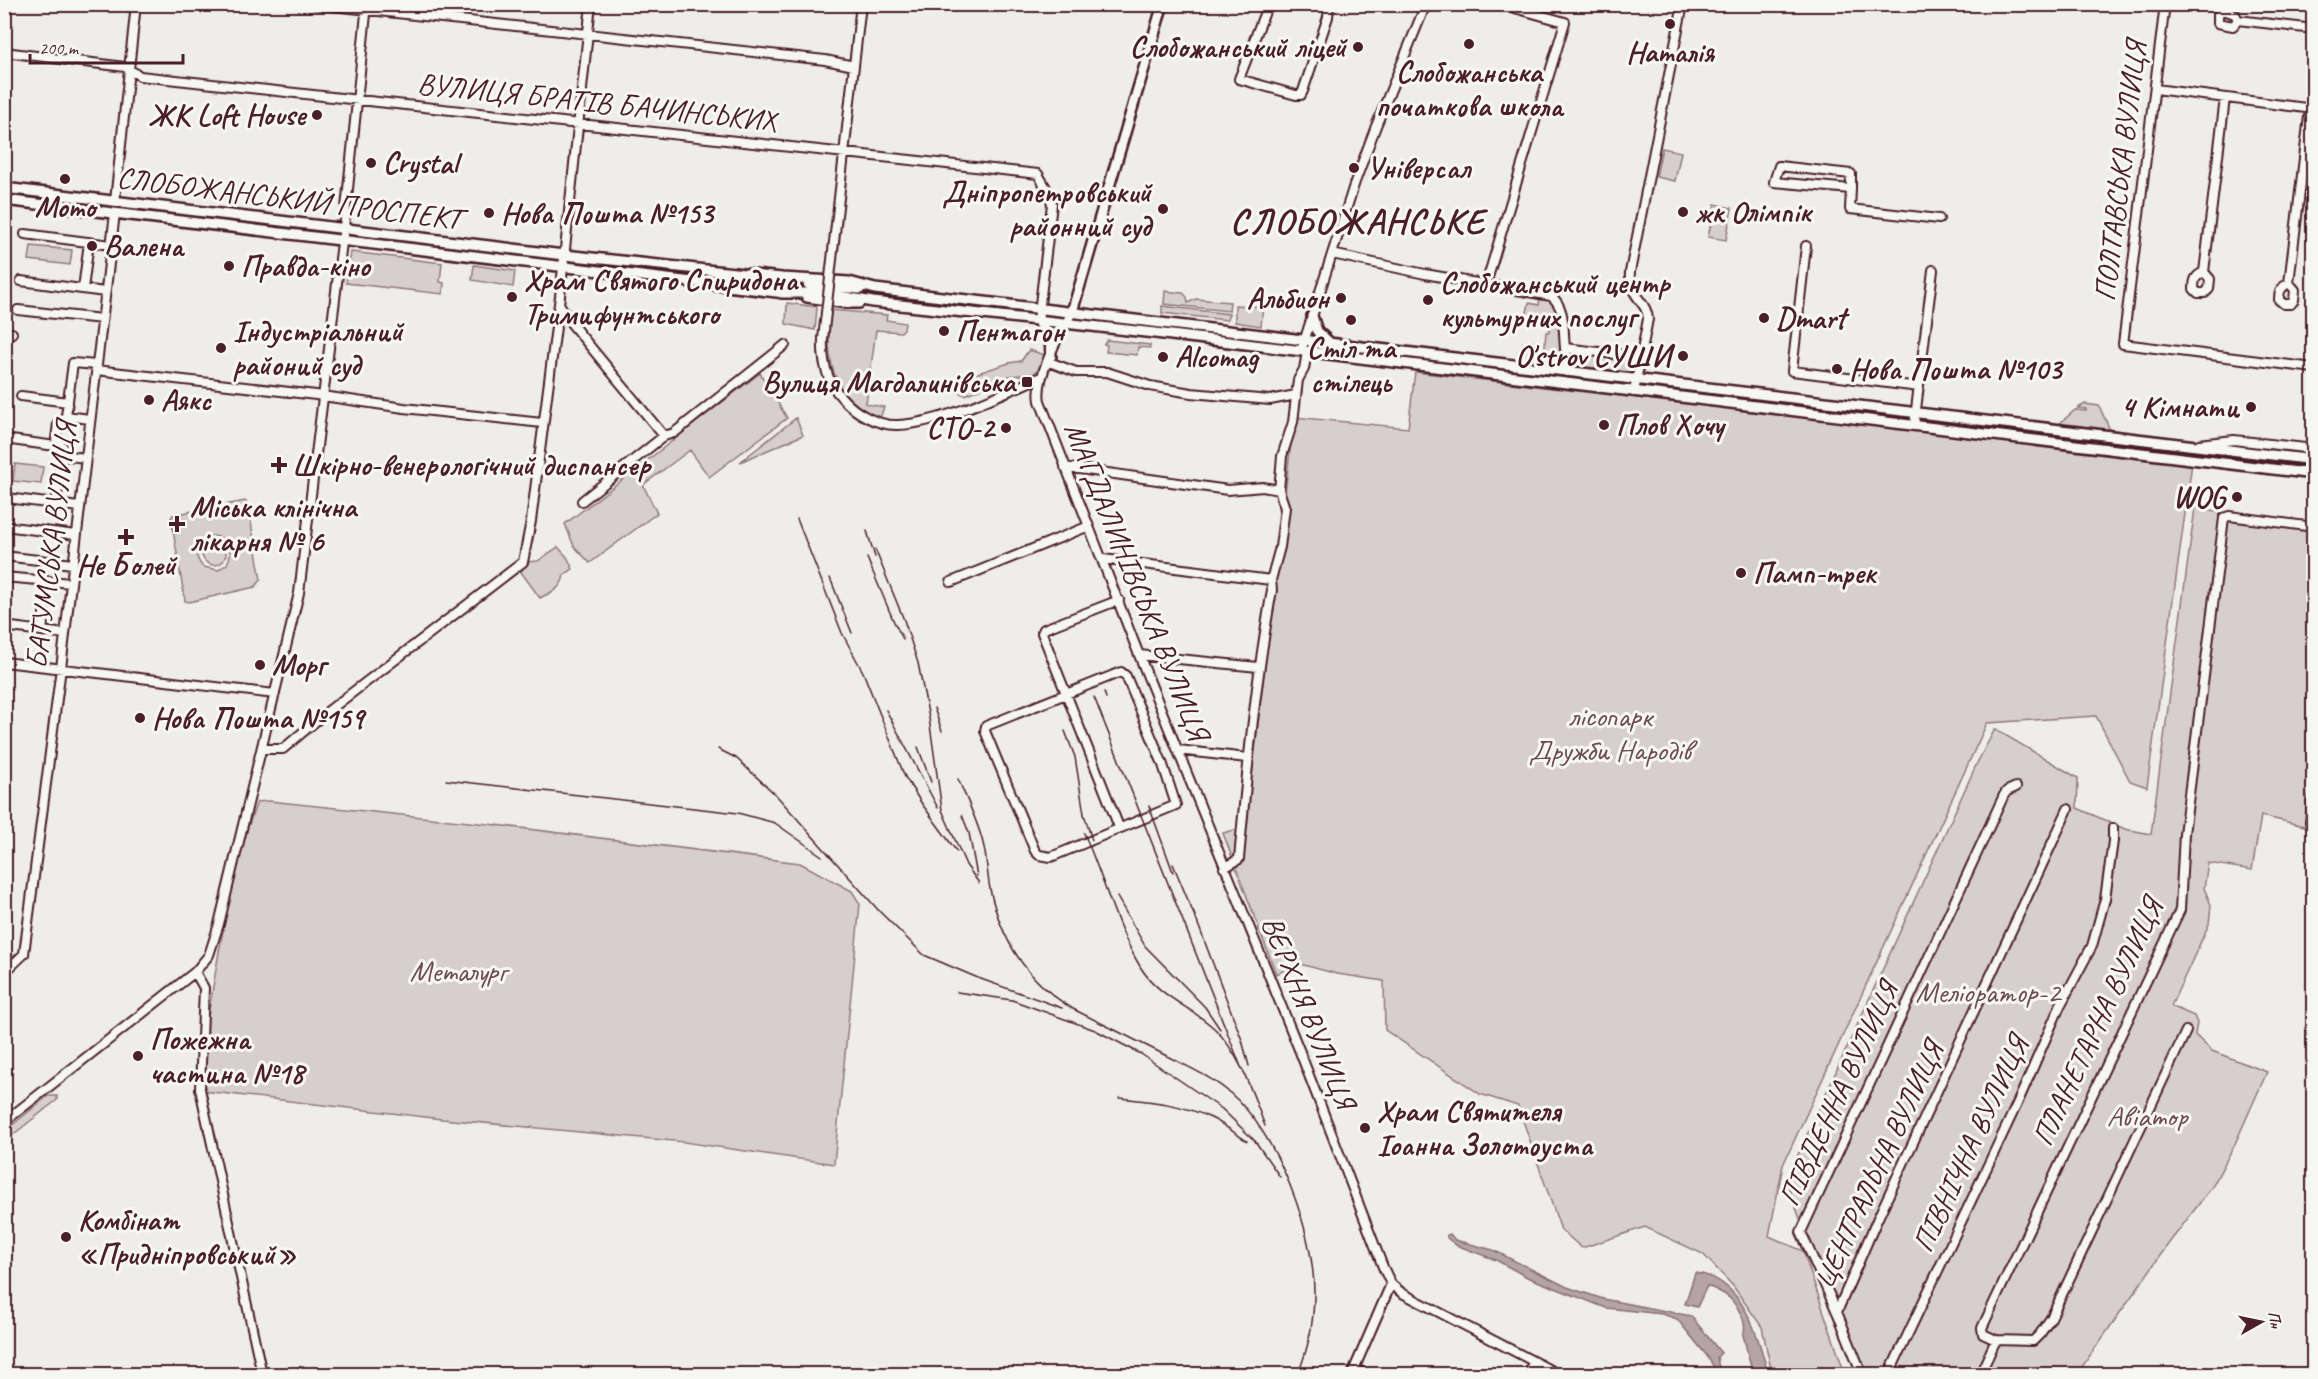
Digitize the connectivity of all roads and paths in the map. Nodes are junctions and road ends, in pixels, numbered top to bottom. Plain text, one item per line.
1 (136, 4) edge
2 (314, 4) edge
3 (591, 4) edge
4 (861, 4) edge
5 (1163, 4) edge
6 (1268, 4) edge
7 (1329, 4) edge
8 (1426, 4) edge
9 (1500, 4) edge
10 (1683, 4) edge
11 (2165, 4) edge
12 (366, 7) edge
13 (2238, 20) dead end
14 (2313, 29) edge
15 (588, 36) junction
16 (4, 52) edge
17 (854, 66) junction
18 (129, 71) junction
19 (2155, 89) junction
20 (2225, 98) junction
21 (358, 100) junction
22 (2312, 109) edge
23 (579, 124) junction
24 (844, 152) junction
25 (4, 188) edge
26 (1851, 189) junction
27 (4, 200) edge
28 (116, 201) junction
29 (115, 213) junction
30 (1939, 219) dead end
31 (344, 228) junction
32 (25, 234) dead end
33 (342, 239) junction
34 (88, 242) junction
35 (111, 245) junction
36 (1806, 246) dead end
37 (1332, 254) junction
38 (564, 255) junction
39 (563, 266) junction
40 (1933, 270) dead end
41 (2204, 272) dead end
42 (21, 281) dead end
43 (2289, 283) dead end
44 (1486, 284) junction
45 (83, 289) junction
46 (105, 292) junction
47 (559, 300) junction
48 (1040, 308) junction
49 (18, 310) dead end
50 (1072, 312) junction
51 (1312, 316) junction
52 (102, 319) junction
53 (1038, 321) junction
54 (1066, 323) junction
55 (1304, 340) junction
56 (1330, 343) junction
57 (784, 345) dead end
58 (1565, 348) junction
59 (1304, 352) junction
60 (1641, 357) junction
61 (1050, 359) junction
62 (96, 368) junction
63 (2313, 369) edge
64 (1568, 372) junction
65 (1041, 377) junction
66 (1635, 380) junction
67 (1919, 387) junction
68 (1634, 392) junction
69 (1296, 395) junction
70 (21, 396) dead end
71 (324, 398) junction
72 (68, 402) junction
73 (1916, 414) junction
74 (66, 416) junction
75 (90, 419) junction
76 (542, 423) junction
77 (1914, 426) junction
78 (664, 436) junction
79 (4, 439) edge
80 (2190, 445) junction
81 (2313, 449) edge
82 (63, 451) junction
83 (85, 458) junction
84 (2313, 460) edge
85 (1065, 467) junction
86 (2313, 474) edge
87 (1280, 490) junction
88 (7, 498) dead end
89 (582, 501) dead end
90 (56, 504) junction
91 (80, 507) junction
92 (4, 526) edge
93 (1089, 526) junction
94 (2313, 526) edge
95 (76, 535) junction
96 (4, 556) edge
97 (1102, 559) junction
98 (73, 564) junction
99 (4, 577) edge
100 (1271, 580) junction
101 (48, 581) junction
102 (951, 582) dead end
103 (71, 583) junction
104 (1119, 600) junction
105 (4, 626) edge
106 (42, 631) junction
107 (65, 634) junction
108 (1139, 655) junction
109 (4, 662) edge
110 (1258, 667) junction
111 (61, 669) junction
112 (275, 694) junction
113 (1067, 696) junction
114 (262, 749) junction
115 (1178, 750) junction
116 (1247, 758) junction
117 (2016, 787) dead end
118 (2313, 796) edge
119 (2068, 809) dead end
120 (2310, 822) dead end
121 (1119, 827) junction
122 (2113, 828) dead end
123 (1224, 868) junction
124 (195, 972) junction
125 (4, 973) edge
126 (2186, 1031) dead end
127 (4, 1122) edge
128 (1391, 1284) junction
129 (1837, 1312) junction
130 (1996, 1340) junction
131 (1533, 1362) junction
132 (1353, 1372) edge
133 (262, 1374) edge
134 (1366, 1374) edge
135 (1528, 1374) edge
136 (1558, 1374) edge
137 (1862, 1374) edge
138 (1889, 1374) edge
139 (1980, 1374) edge

1 - 18 street
2 - 12 street
3 - 15 street
4 - 17 street
5 - 50 main road
6 - 7 street
8 - 37 street
9 - 44 street
10 - 60 street
11 - 19 street, ПОЛТАВСЬКА ВУЛИЦЯ
12 - 15 street
12 - 21 street
13 - 14 street
15 - 17 street
15 - 23 street
16 - 18 street, ВУЛИЦЯ БРАТІВ БАЧИНСЬКИХ
17 - 24 street
18 - 21 street, ВУЛИЦЯ БРАТІВ БАЧИНСЬКИХ
18 - 28 street
19 - 20 street
19 - 63 street, ПОЛТАВСЬКА ВУЛИЦЯ
20 - 22 street
20 - 41 street
21 - 23 street, ВУЛИЦЯ БРАТІВ БАЧИНСЬКИХ
21 - 31 street
22 - 43 street
23 - 24 street, ВУЛИЦЯ БРАТІВ БАЧИНСЬКИХ
23 - 38 street
24 - 48 street, ВУЛИЦЯ БРАТІВ БАЧИНСЬКИХ
24 - 65 street, bridge
25 - 28 main road, СЛОБОЖАНСЬКИЙ ПРОСПЕКТ
26 - 26 street
26 - 30 street
27 - 29 main road, СЛОБОЖАНСЬКИЙ ПРОСПЕКТ
28 - 31 main road, СЛОБОЖАНСЬКИЙ ПРОСПЕКТ
29 - 33 main road, СЛОБОЖАНСЬКИЙ ПРОСПЕКТ
29 - 35 street, БАТУМСЬКА ВУЛИЦЯ
31 - 33 street
31 - 38 main road, СЛОБОЖАНСЬКИЙ ПРОСПЕКТ
32 - 34 street
33 - 39 main road, СЛОБОЖАНСЬКИЙ ПРОСПЕКТ
33 - 71 street
34 - 35 street
34 - 45 street
35 - 46 street, БАТУМСЬКА ВУЛИЦЯ
36 - 67 street
37 - 44 street
37 - 51 street
38 - 39 street
38 - 48 main road, СЛОБОЖАНСЬКИЙ ПРОСПЕКТ
39 - 47 street
39 - 53 main road, СЛОБОЖАНСЬКИЙ ПРОСПЕКТ
40 - 67 street
42 - 45 street
44 - 58 street
45 - 46 street
46 - 52 street, БАТУМСЬКА ВУЛИЦЯ
47 - 76 street
47 - 78 street
48 - 50 main road, СЛОБОЖАНСЬКИЙ ПРОСПЕКТ
48 - 53 street, ВУЛИЦЯ БРАТІВ БАЧИНСЬКИХ
49 - 52 street
50 - 54 street, МАГДАЛИНІВСЬКА ВУЛИЦЯ
50 - 55 main road, СЛОБОЖАНСЬКИЙ ПРОСПЕКТ
51 - 55 street
51 - 56 main road
52 - 62 street, БАТУМСЬКА ВУЛИЦЯ
53 - 54 main road, СЛОБОЖАНСЬКИЙ ПРОСПЕКТ
53 - 61 main road
54 - 59 main road, СЛОБОЖАНСЬКИЙ ПРОСПЕКТ
54 - 61 street, МАГДАЛИНІВСЬКА ВУЛИЦЯ
55 - 56 main road, СЛОБОЖАНСЬКИЙ ПРОСПЕКТ
55 - 59 street
56 - 64 main road, СЛОБОЖАНСЬКИЙ ПРОСПЕКТ
57 - 78 street
58 - 60 street
58 - 64 street
59 - 68 main road, СЛОБОЖАНСЬКИЙ ПРОСПЕКТ
59 - 69 street
60 - 66 street
61 - 65 street, МАГДАЛИНІВСЬКА ВУЛИЦЯ
61 - 69 street
62 - 71 street
62 - 72 street
62 - 75 street, БАТУМСЬКА ВУЛИЦЯ
64 - 66 main road, СЛОБОЖАНСЬКИЙ ПРОСПЕКТ
65 - 85 street, МАГДАЛИНІВСЬКА ВУЛИЦЯ
66 - 68 street
66 - 73 main road, СЛОБОЖАНСЬКИЙ ПРОСПЕКТ
67 - 73 street
68 - 77 main road, СЛОБОЖАНСЬКИЙ ПРОСПЕКТ
69 - 87 street
70 - 72 street
71 - 76 street
71 - 112 street
72 - 74 street
73 - 77 street
73 - 80 main road, СЛОБОЖАНСЬКИЙ ПРОСПЕКТ
74 - 75 street
74 - 82 street
75 - 83 street, БАТУМСЬКА ВУЛИЦЯ
76 - 114 street
77 - 86 main road, СЛОБОЖАНСЬКИЙ ПРОСПЕКТ
78 - 89 street
79 - 82 street
80 - 81 street
80 - 84 main road, СЛОБОЖАНСЬКИЙ ПРОСПЕКТ
82 - 83 street
82 - 90 street
83 - 91 street, БАТУМСЬКА ВУЛИЦЯ
85 - 87 street
85 - 93 street, МАГДАЛИНІВСЬКА ВУЛИЦЯ
87 - 100 street
88 - 90 street
90 - 91 street
91 - 95 street, БАТУМСЬКА ВУЛИЦЯ
92 - 95 street
93 - 97 street, МАГДАЛИНІВСЬКА ВУЛИЦЯ
93 - 102 street
94 - 130 street, ПЛАНЕТАРНА ВУЛИЦЯ
95 - 98 street, БАТУМСЬКА ВУЛИЦЯ
96 - 98 street
97 - 100 street
97 - 104 street, МАГДАЛИНІВСЬКА ВУЛИЦЯ
98 - 103 street, БАТУМСЬКА ВУЛИЦЯ
99 - 101 street
100 - 110 street
101 - 103 street
101 - 106 street
103 - 107 street, БАТУМСЬКА ВУЛИЦЯ
104 - 108 street, МАГДАЛИНІВСЬКА ВУЛИЦЯ
104 - 113 street
105 - 106 street
106 - 107 street
107 - 111 street, БАТУМСЬКА ВУЛИЦЯ
108 - 110 street
108 - 115 street, МАГДАЛИНІВСЬКА ВУЛИЦЯ
109 - 111 street
110 - 116 street
111 - 112 street
111 - 125 street, БАТУМСЬКА ВУЛИЦЯ
112 - 114 street
113 - 121 street
113 - 121 street
113 - 121 street
114 - 124 street
115 - 116 street
115 - 123 street, МАГДАЛИНІВСЬКА ВУЛИЦЯ
116 - 123 street
117 - 129 street, ПІВДЕННА ВУЛИЦЯ
118 - 120 street
119 - 129 street, ЦЕНТРАЛЬНА ВУЛИЦЯ
122 - 138 street, ПІВНІЧНА ВУЛИЦЯ
123 - 128 street, ВЕРХНЯ ВУЛИЦЯ
124 - 127 street
124 - 133 street
126 - 130 street
128 - 131 street
128 - 132 street
129 - 137 street
130 - 139 street
131 - 135 street
131 - 136 street
132 - 134 street

